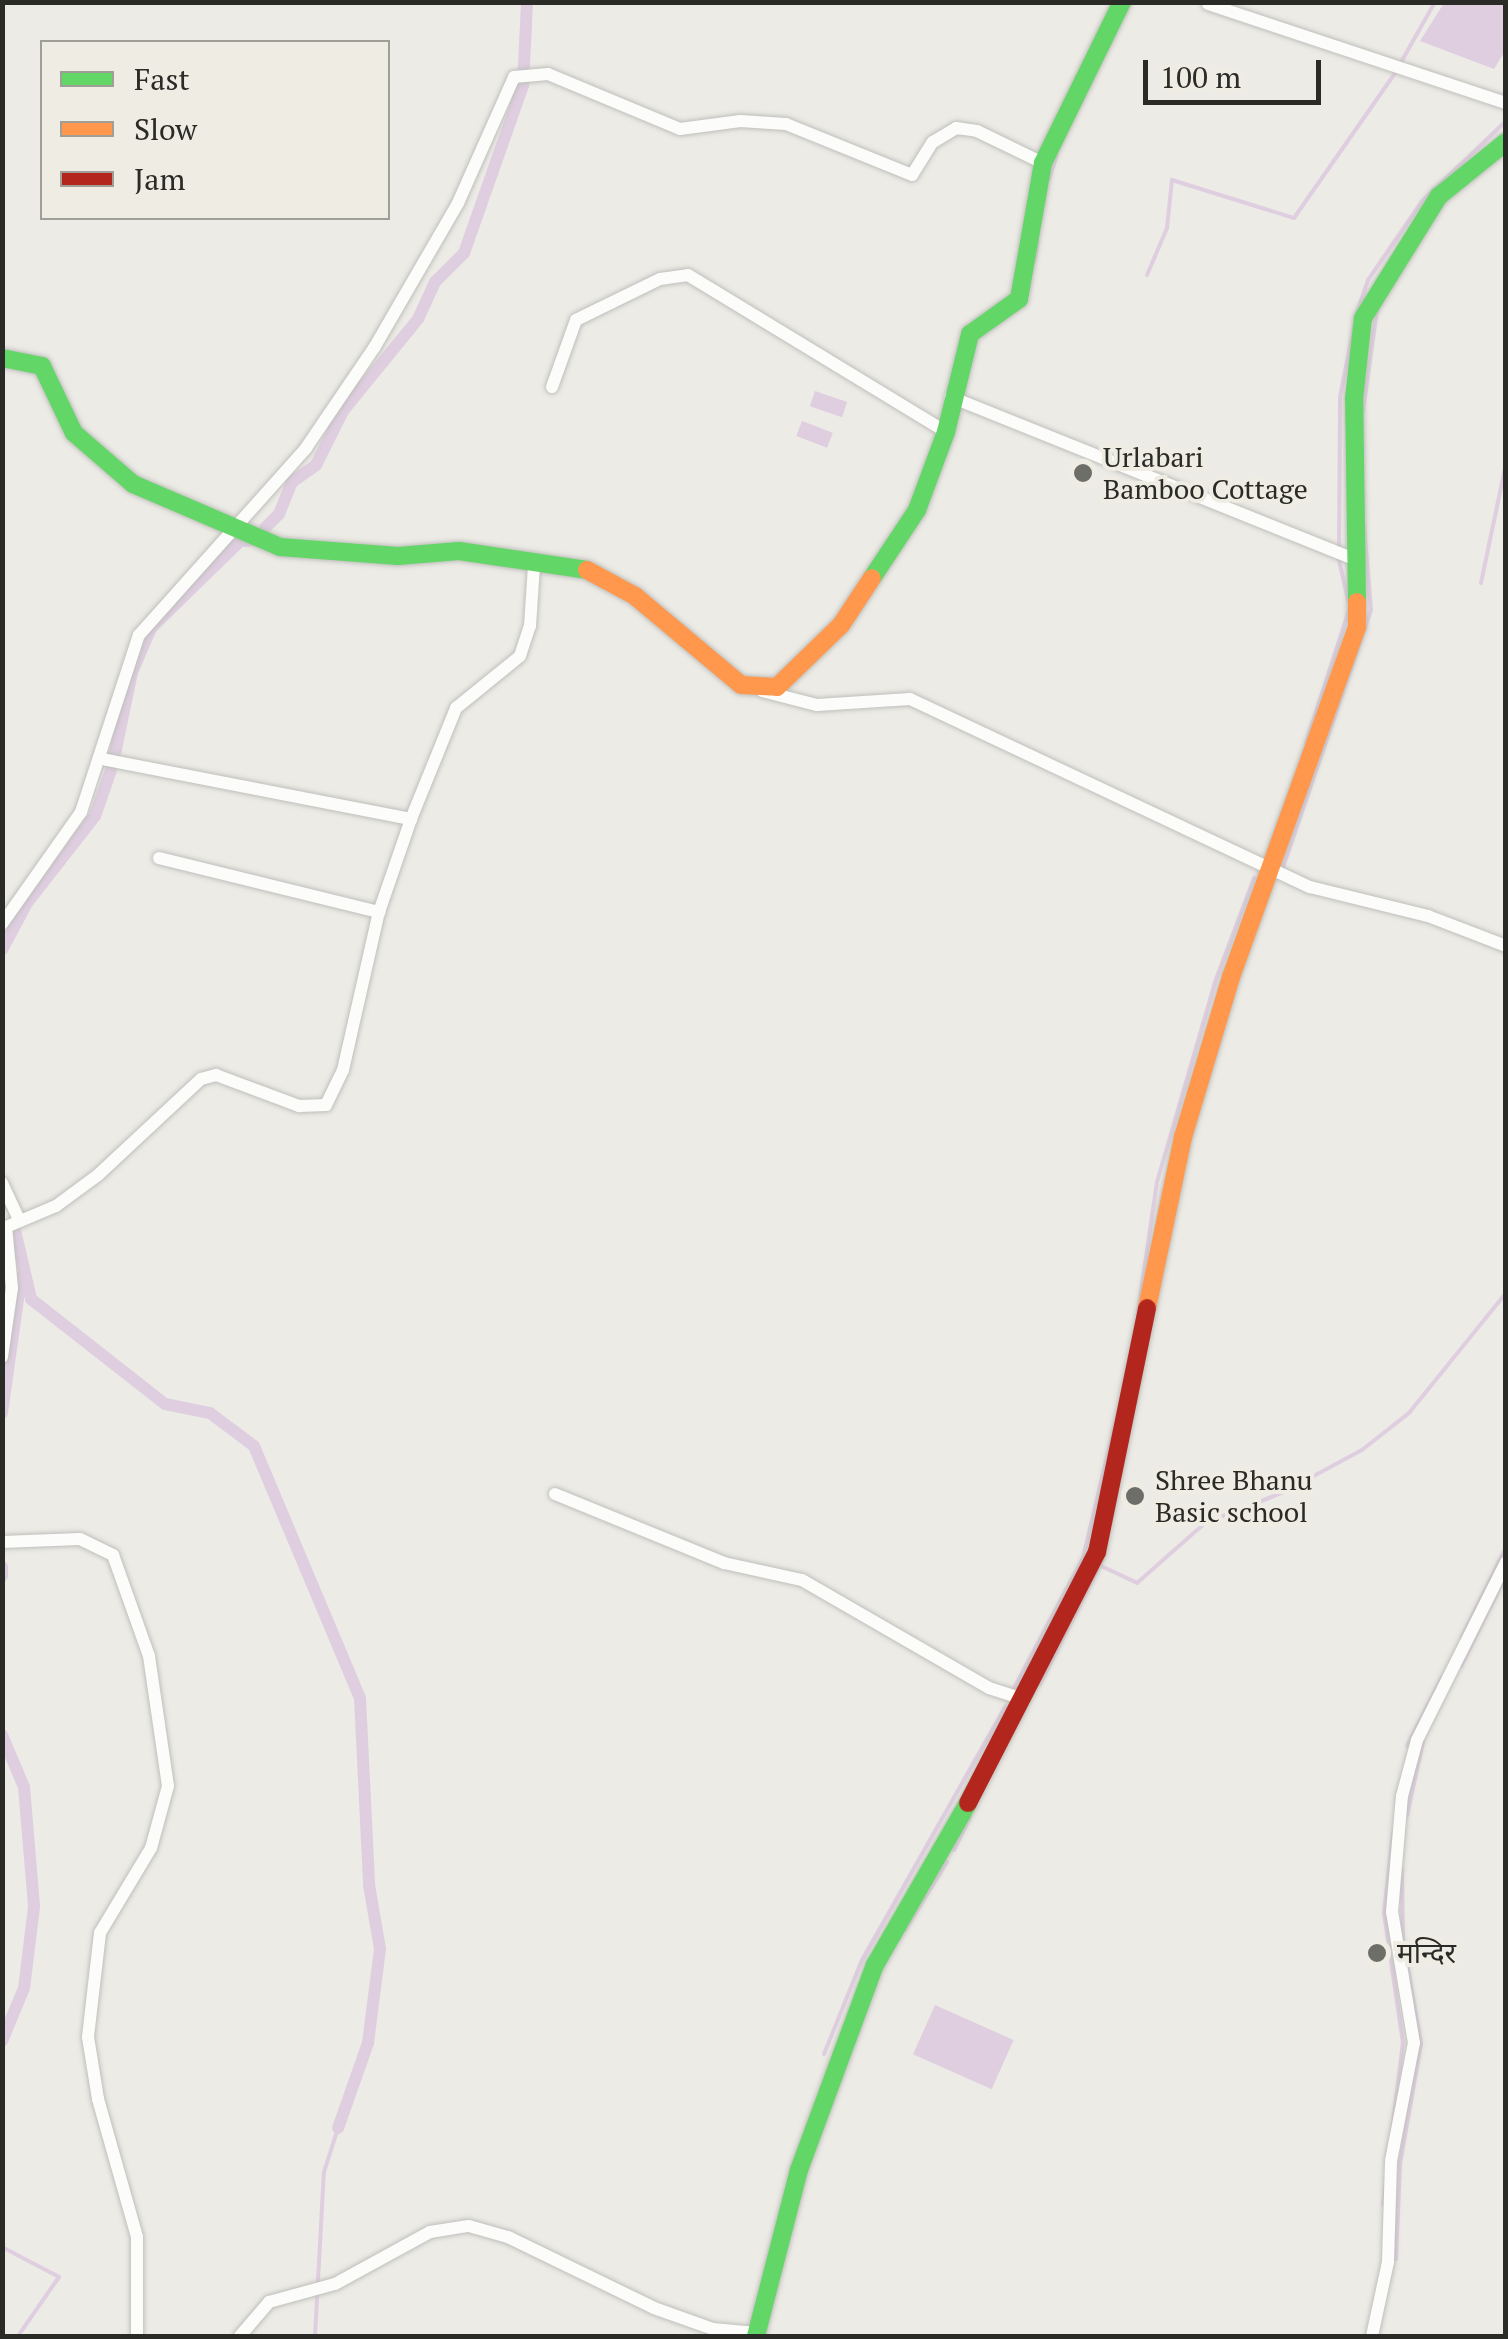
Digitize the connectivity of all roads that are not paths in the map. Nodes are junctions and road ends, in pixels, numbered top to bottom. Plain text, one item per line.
1 (1122, 2) edge
2 (1208, 4) edge
3 (1506, 102) edge
4 (1506, 142) edge
5 (1043, 163) junction
6 (2, 358) edge
7 (552, 387) dead end
8 (950, 397) junction
9 (946, 432) junction
10 (239, 529) junction
11 (1352, 558) junction
12 (540, 564) junction
13 (762, 691) junction
14 (102, 759) junction
15 (411, 819) junction
16 (159, 858) dead end
17 (1269, 868) junction
18 (379, 912) junction
19 (2, 924) edge
20 (1506, 946) edge
21 (2, 1183) edge
22 (18, 1218) junction
23 (2, 1356) edge
24 (555, 1494) dead end
25 (2, 1542) edge
26 (1506, 1562) edge
27 (1022, 1699) junction
28 (756, 2334) edge
29 (137, 2336) edge
30 (240, 2336) edge
31 (1372, 2336) edge

1 - 5 street
2 - 3 street
4 - 11 street
5 - 8 street
5 - 10 street
6 - 10 street
7 - 9 street
8 - 9 street
8 - 11 street
9 - 13 street
10 - 12 street
10 - 14 street
11 - 17 street
12 - 13 street
12 - 15 street
13 - 17 street
14 - 15 street
14 - 19 street
15 - 18 street
16 - 18 street
17 - 20 street
17 - 27 street
18 - 22 street
21 - 22 street
22 - 23 street
24 - 27 street
25 - 29 street
26 - 31 street
27 - 28 street
28 - 30 street

